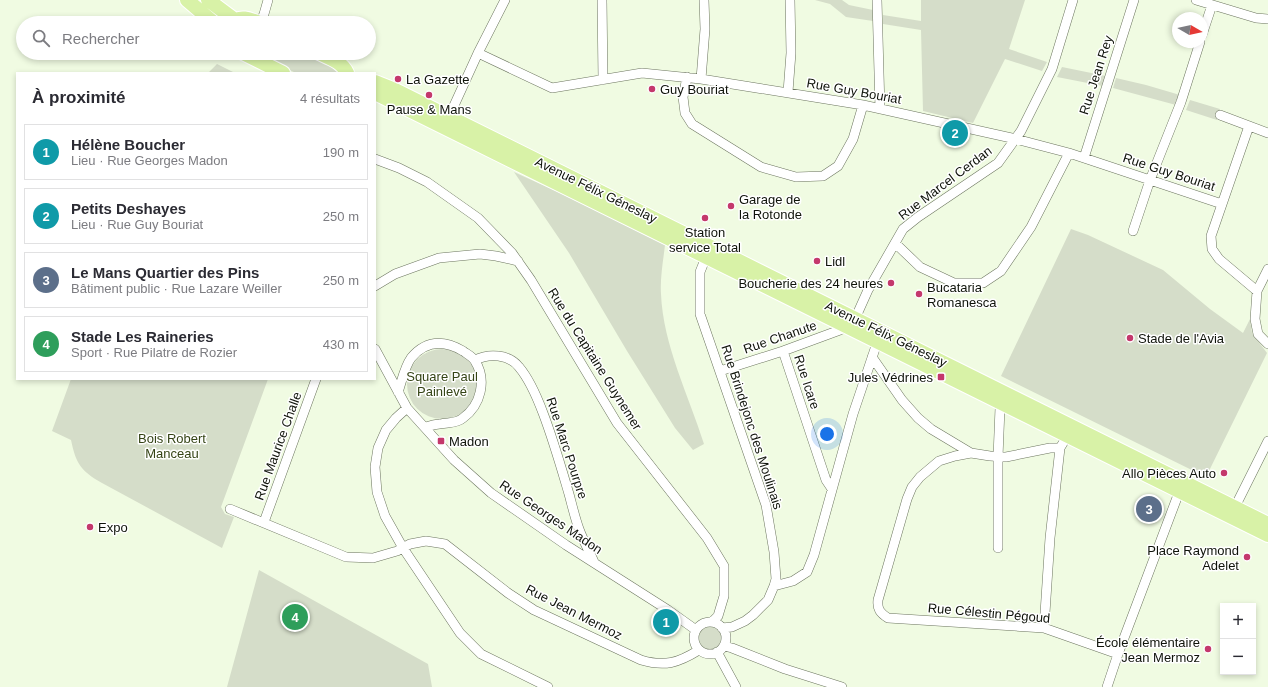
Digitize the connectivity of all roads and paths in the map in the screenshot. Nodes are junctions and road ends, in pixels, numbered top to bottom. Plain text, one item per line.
1 (187, 0) edge
2 (208, 0) edge
3 (268, 0) edge
4 (505, 0) edge
5 (602, 0) edge
6 (704, 0) edge
7 (790, 0) edge
8 (876, 0) edge
9 (1073, 0) edge
10 (1134, 0) edge
11 (1196, 0) edge
12 (1225, 4) edge
13 (1212, 5) junction
14 (206, 16) edge
15 (227, 16) edge
16 (263, 16) edge
17 (1208, 17) edge
18 (1268, 19) edge
19 (1198, 48) edge
20 (478, 53) junction
21 (257, 60) edge
22 (334, 60) edge
23 (281, 72) edge
24 (347, 72) edge
25 (687, 77) junction
26 (702, 79) junction
27 (603, 80) junction
28 (376, 82) edge
29 (788, 92) junction
30 (376, 93) edge
31 (863, 105) junction
32 (880, 109) junction
33 (1220, 115) dead end
34 (446, 122) junction
35 (1249, 126) junction
36 (1268, 133) edge
37 (1016, 139) junction
38 (1069, 153) junction
39 (1084, 158) junction
40 (376, 159) edge
41 (1150, 180) junction
42 (1222, 204) junction
43 (1133, 231) dead end
44 (895, 242) junction
45 (708, 252) junction
46 (518, 261) junction
47 (1268, 269) edge
48 (376, 285) edge
49 (1257, 291) junction
50 (851, 323) junction
51 (879, 337) junction
52 (1268, 344) edge
53 (376, 351) edge
54 (783, 351) junction
55 (872, 357) junction
56 (475, 360) junction
57 (720, 371) junction
58 (316, 380) edge
59 (398, 392) junction
60 (1003, 398) junction
61 (407, 408) junction
62 (425, 427) junction
63 (1066, 437) junction
64 (1268, 440) edge
65 (971, 453) junction
66 (998, 457) junction
67 (1181, 487) junction
68 (832, 489) junction
69 (230, 509) dead end
70 (1233, 512) junction
71 (264, 522) junction
72 (1268, 524) edge
73 (1268, 535) edge
74 (403, 548) junction
75 (998, 548) dead end
76 (594, 563) junction
77 (774, 586) junction
78 (712, 622) junction
79 (722, 628) junction
80 (1044, 628) junction
81 (696, 630) junction
82 (721, 649) junction
83 (699, 650) junction
84 (1118, 654) junction
85 (548, 687) edge
86 (736, 687) edge
87 (842, 687) edge
88 (1107, 687) edge

1 - 14 main road
2 - 15 main road
3 - 16 street
4 - 20 street
5 - 27 street
6 - 26 street
7 - 29 street
8 - 32 street
9 - 37 street, Rue Marcel Cerdan
10 - 39 street, Rue Jean Rey
11 - 13 street
12 - 13 street
12 - 18 street
13 - 17 street
19 - 41 street
20 - 27 street, Rue Guy Bouriat
20 - 34 street
21 - 23 main road
22 - 24 main road
25 - 26 street, Rue Guy Bouriat
25 - 27 street, Rue Guy Bouriat
25 - 31 street
26 - 29 street, Rue Guy Bouriat
28 - 34 main road, Avenue Félix Géneslay
29 - 31 street, Rue Guy Bouriat
30 - 34 main road, Avenue Félix Géneslay
31 - 32 street, Rue Guy Bouriat
32 - 37 street, Rue Guy Bouriat
33 - 35 street
34 - 45 main road, Avenue Félix Géneslay
35 - 36 street
35 - 42 street
37 - 38 street, Rue Guy Bouriat
37 - 44 street, Rue Marcel Cerdan
38 - 39 street, Rue Guy Bouriat
38 - 44 street
39 - 41 street, Rue Guy Bouriat
40 - 46 street, Rue du Capitaine Guynemer
41 - 42 street, Rue Guy Bouriat
41 - 43 street
42 - 49 street
44 - 50 street, Rue Marcel Cerdan
45 - 50 main road, Avenue Félix Géneslay
45 - 57 street, Rue Brindejonc des Moulinais
46 - 48 street
46 - 78 street, Rue du Capitaine Guynemer
47 - 49 street
49 - 52 street
50 - 51 main road, Avenue Félix Géneslay
50 - 54 street, Rue Chanute
51 - 55 street
51 - 60 main road, Avenue Félix Géneslay
53 - 59 street
54 - 57 street, Rue Chanute
54 - 68 street, Rue Icare
55 - 65 street
55 - 68 street
56 - 59 street
56 - 62 street
56 - 76 street, Rue Marc Pourpre
57 - 77 street, Rue Brindejonc des Moulinais
58 - 71 street, Rue Maurice Challe
59 - 61 street
60 - 63 main road, Avenue Félix Géneslay
60 - 66 street
61 - 62 street, Rue Georges Madon
61 - 74 street
62 - 76 street, Rue Georges Madon
63 - 66 street
63 - 67 main road, Avenue Félix Géneslay
63 - 80 street
64 - 70 street
65 - 66 street
65 - 80 street, Rue Célestin Pégoud
66 - 75 street
67 - 70 main road, Avenue Félix Géneslay
67 - 84 street
68 - 77 street
69 - 71 street, Rue Jean Mermoz
70 - 72 main road, Avenue Félix Géneslay
70 - 73 main road, Avenue Félix Géneslay
71 - 74 street, Rue Jean Mermoz
74 - 83 street, Rue Jean Mermoz
74 - 85 street
76 - 81 street, Rue Georges Madon
77 - 79 street, Rue Brindejonc des Moulinais
78 - 79 street
78 - 81 street
79 - 82 street
80 - 84 street, Rue Célestin Pégoud
81 - 83 street
82 - 83 street
82 - 86 street
82 - 87 street
84 - 88 street

